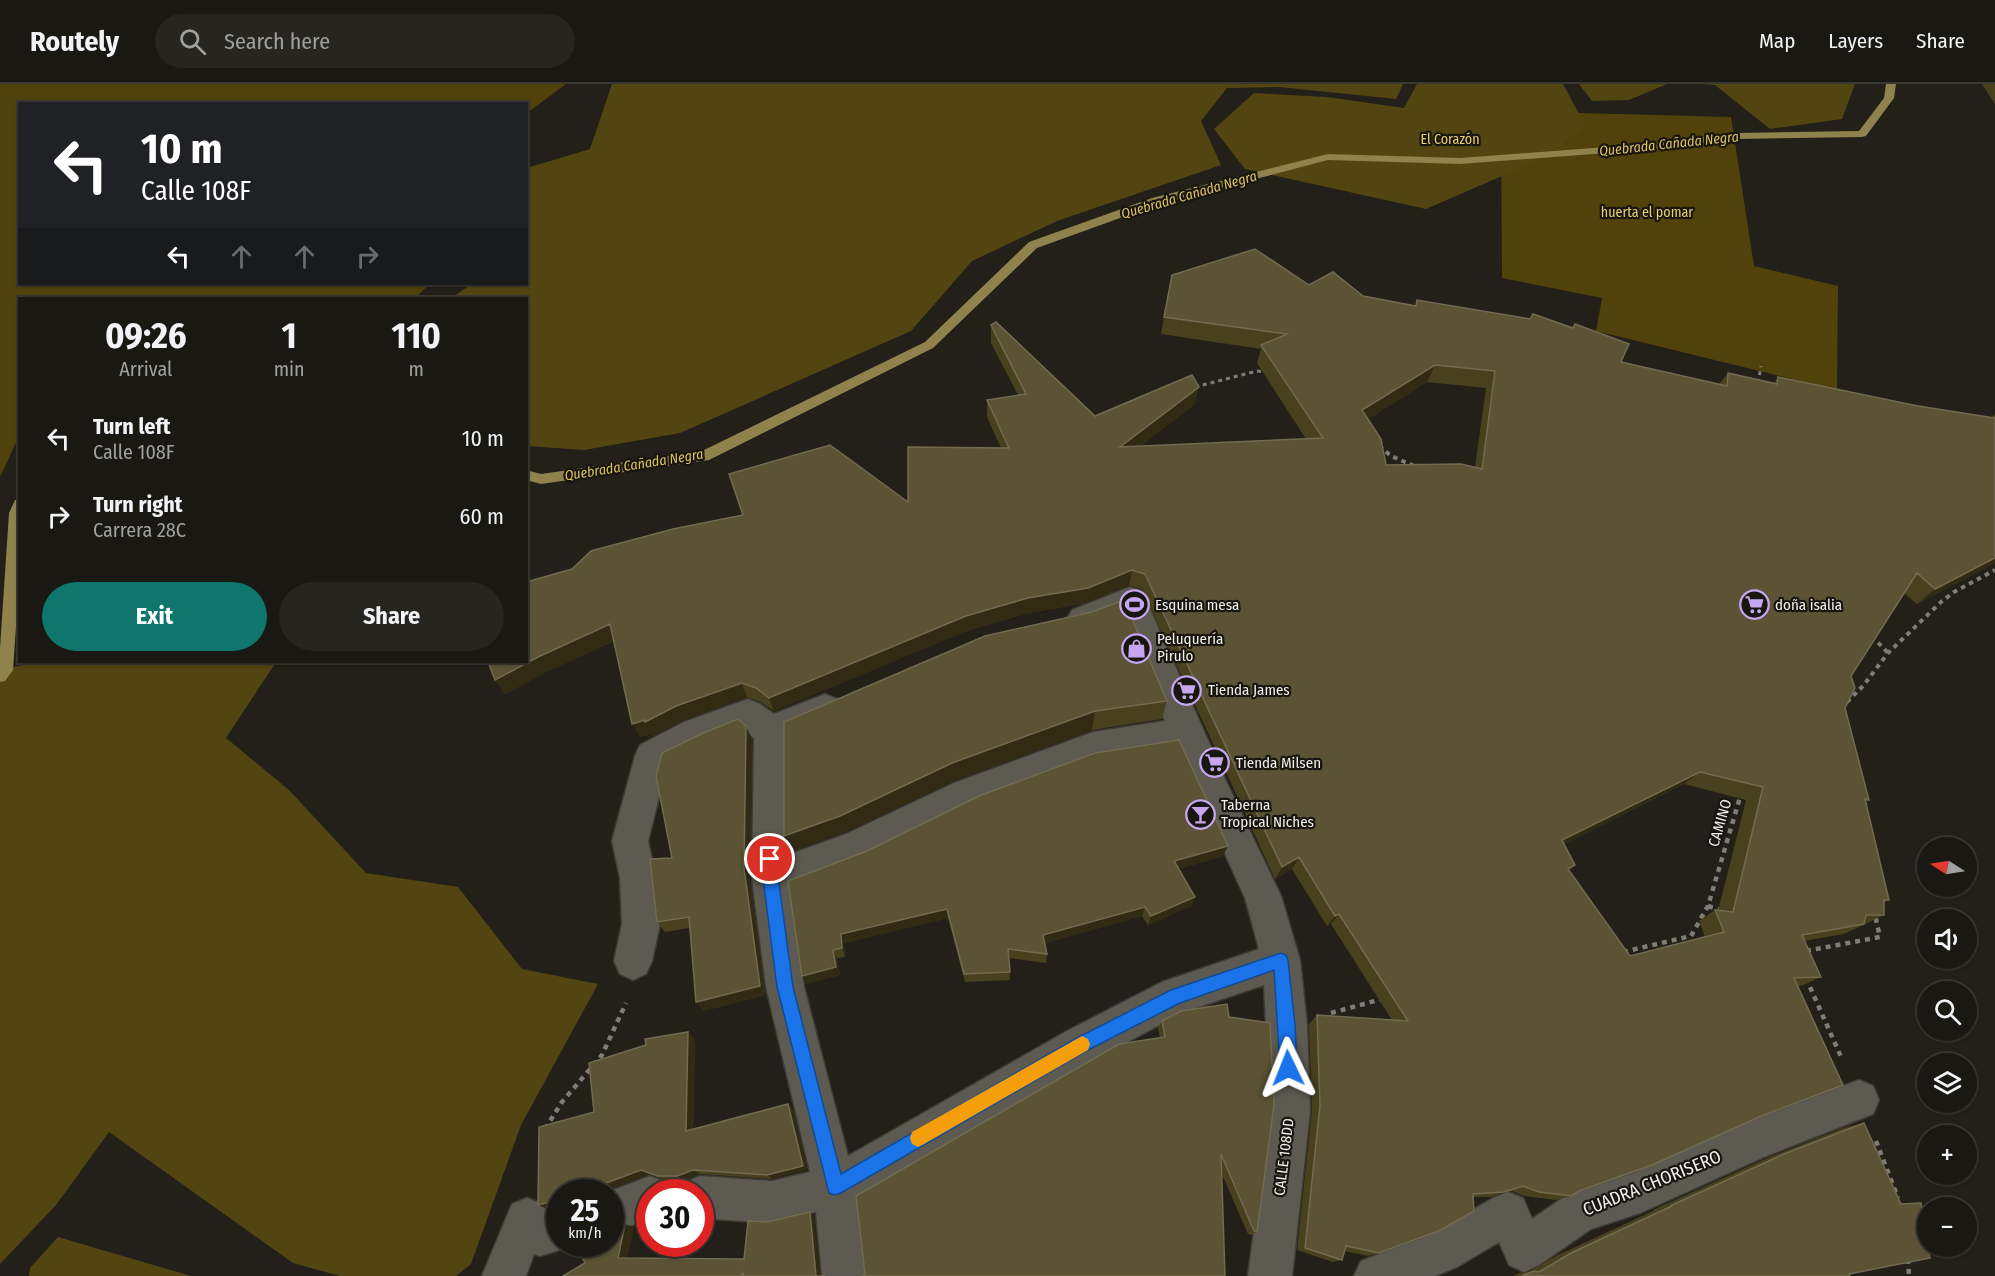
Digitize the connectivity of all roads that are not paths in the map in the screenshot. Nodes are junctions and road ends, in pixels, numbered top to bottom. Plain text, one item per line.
1 (1049, 625) edge
2 (857, 696) edge
3 (771, 730) junction
4 (1188, 732) junction
5 (770, 879) junction
6 (1281, 960) junction
7 (633, 961) road end
8 (1859, 1100) dead end
9 (835, 1187) junction
10 (714, 1198) edge
11 (546, 1233) edge
12 (504, 1276) edge
13 (844, 1276) edge
14 (1270, 1276) edge
15 (1376, 1276) edge

1 - 4 street, CALLE 108DD
2 - 3 street
3 - 5 street
3 - 7 street
4 - 5 street
4 - 6 street, CALLE 108DD
5 - 9 street
6 - 9 street
6 - 14 street, CALLE 108DD
8 - 15 street, CUADRA CHORISERO
9 - 10 street
9 - 13 street
11 - 12 street

